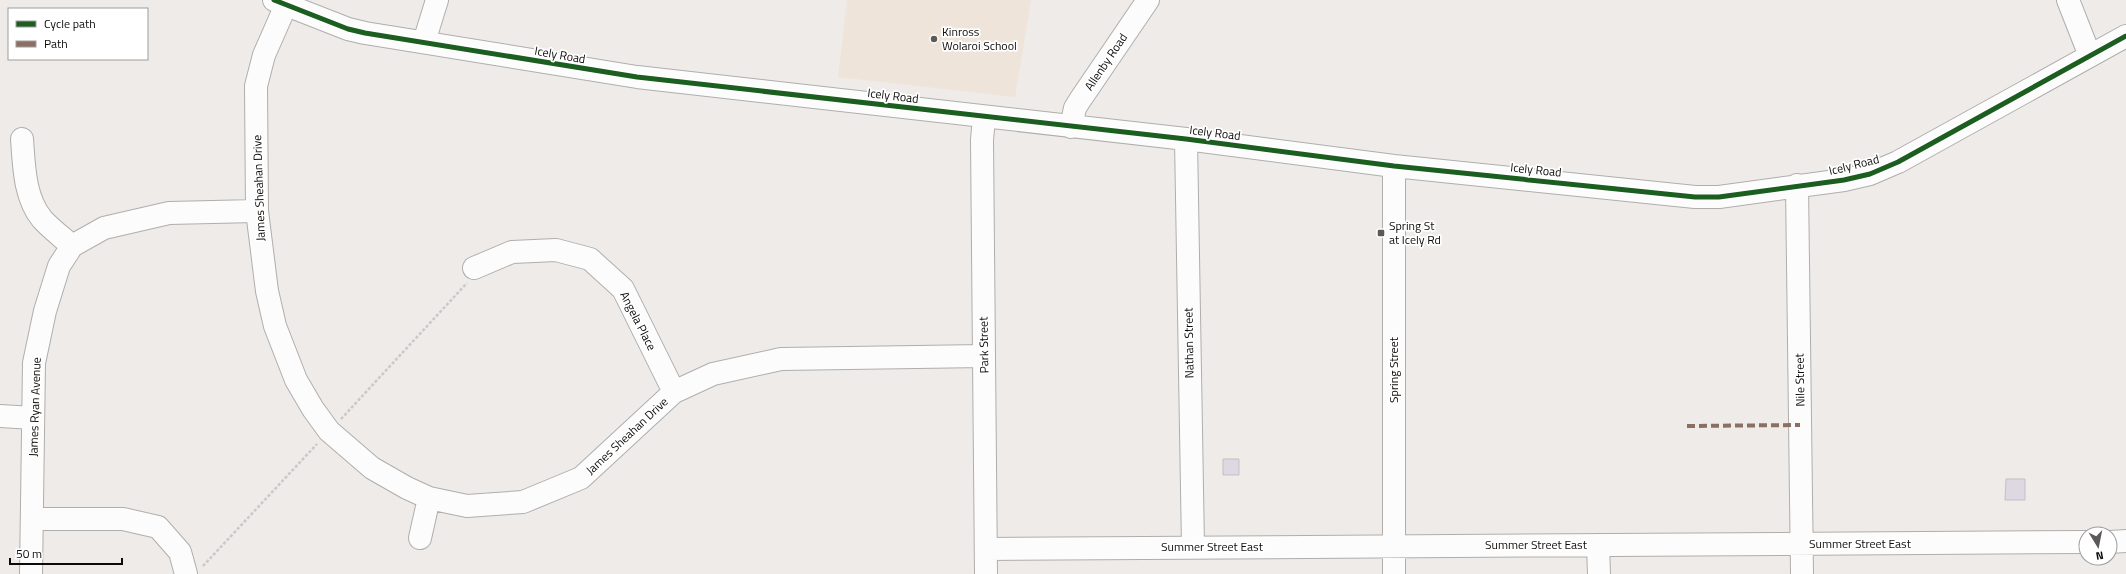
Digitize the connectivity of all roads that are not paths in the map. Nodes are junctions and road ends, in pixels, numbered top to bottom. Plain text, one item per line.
1 (437, 0) edge
2 (1148, 0) edge
3 (2068, 0) edge
4 (280, 2) edge
5 (2126, 36) edge
6 (424, 42) junction
7 (2090, 56) junction
8 (984, 117) junction
9 (1071, 127) junction
10 (22, 139) dead end
11 (1186, 139) junction
12 (1394, 166) junction
13 (1797, 185) junction
14 (257, 211) junction
15 (72, 246) junction
16 (474, 268) dead end
17 (984, 356) junction
18 (674, 392) junction
19 (0, 416) edge
20 (33, 418) junction
21 (428, 498) junction
22 (33, 519) junction
23 (420, 538) dead end
24 (2078, 542) edge
25 (1801, 544) junction
26 (1598, 545) junction
27 (1394, 546) junction
28 (1192, 547) junction
29 (986, 549) junction
30 (31, 574) edge
31 (186, 574) edge
32 (986, 574) edge
33 (1394, 574) edge
34 (1599, 574) edge
35 (1802, 574) edge

1 - 6 street
2 - 9 street, Allenby Road
3 - 7 street
4 - 6 street, Icely Road
4 - 14 street, James Sheahan Drive
5 - 7 street, Icely Road
6 - 8 street, Icely Road
7 - 13 street, Icely Road
8 - 9 street, Icely Road
8 - 17 street, Park Street
9 - 11 street, Icely Road
10 - 15 street
11 - 12 street, Icely Road
11 - 28 street, Nathan Street
12 - 13 street, Icely Road
12 - 27 street, Spring Street
13 - 25 street, Nile Street
14 - 15 street, James Ryan Avenue
14 - 21 street, James Sheahan Drive
15 - 20 street, James Ryan Avenue
16 - 18 street, Angela Place
17 - 18 street, James Sheahan Drive
17 - 29 street, Park Street
18 - 21 street, James Sheahan Drive
19 - 20 street
20 - 22 street, James Ryan Avenue
21 - 23 street
22 - 30 street, James Ryan Avenue
22 - 31 street
24 - 25 street, Summer Street East
25 - 26 street, Summer Street East
25 - 35 street, Nile Street
26 - 27 street, Summer Street East
26 - 34 street
27 - 28 street, Summer Street East
27 - 33 street, Spring Street
28 - 29 street, Summer Street East
29 - 32 street, Park Street

